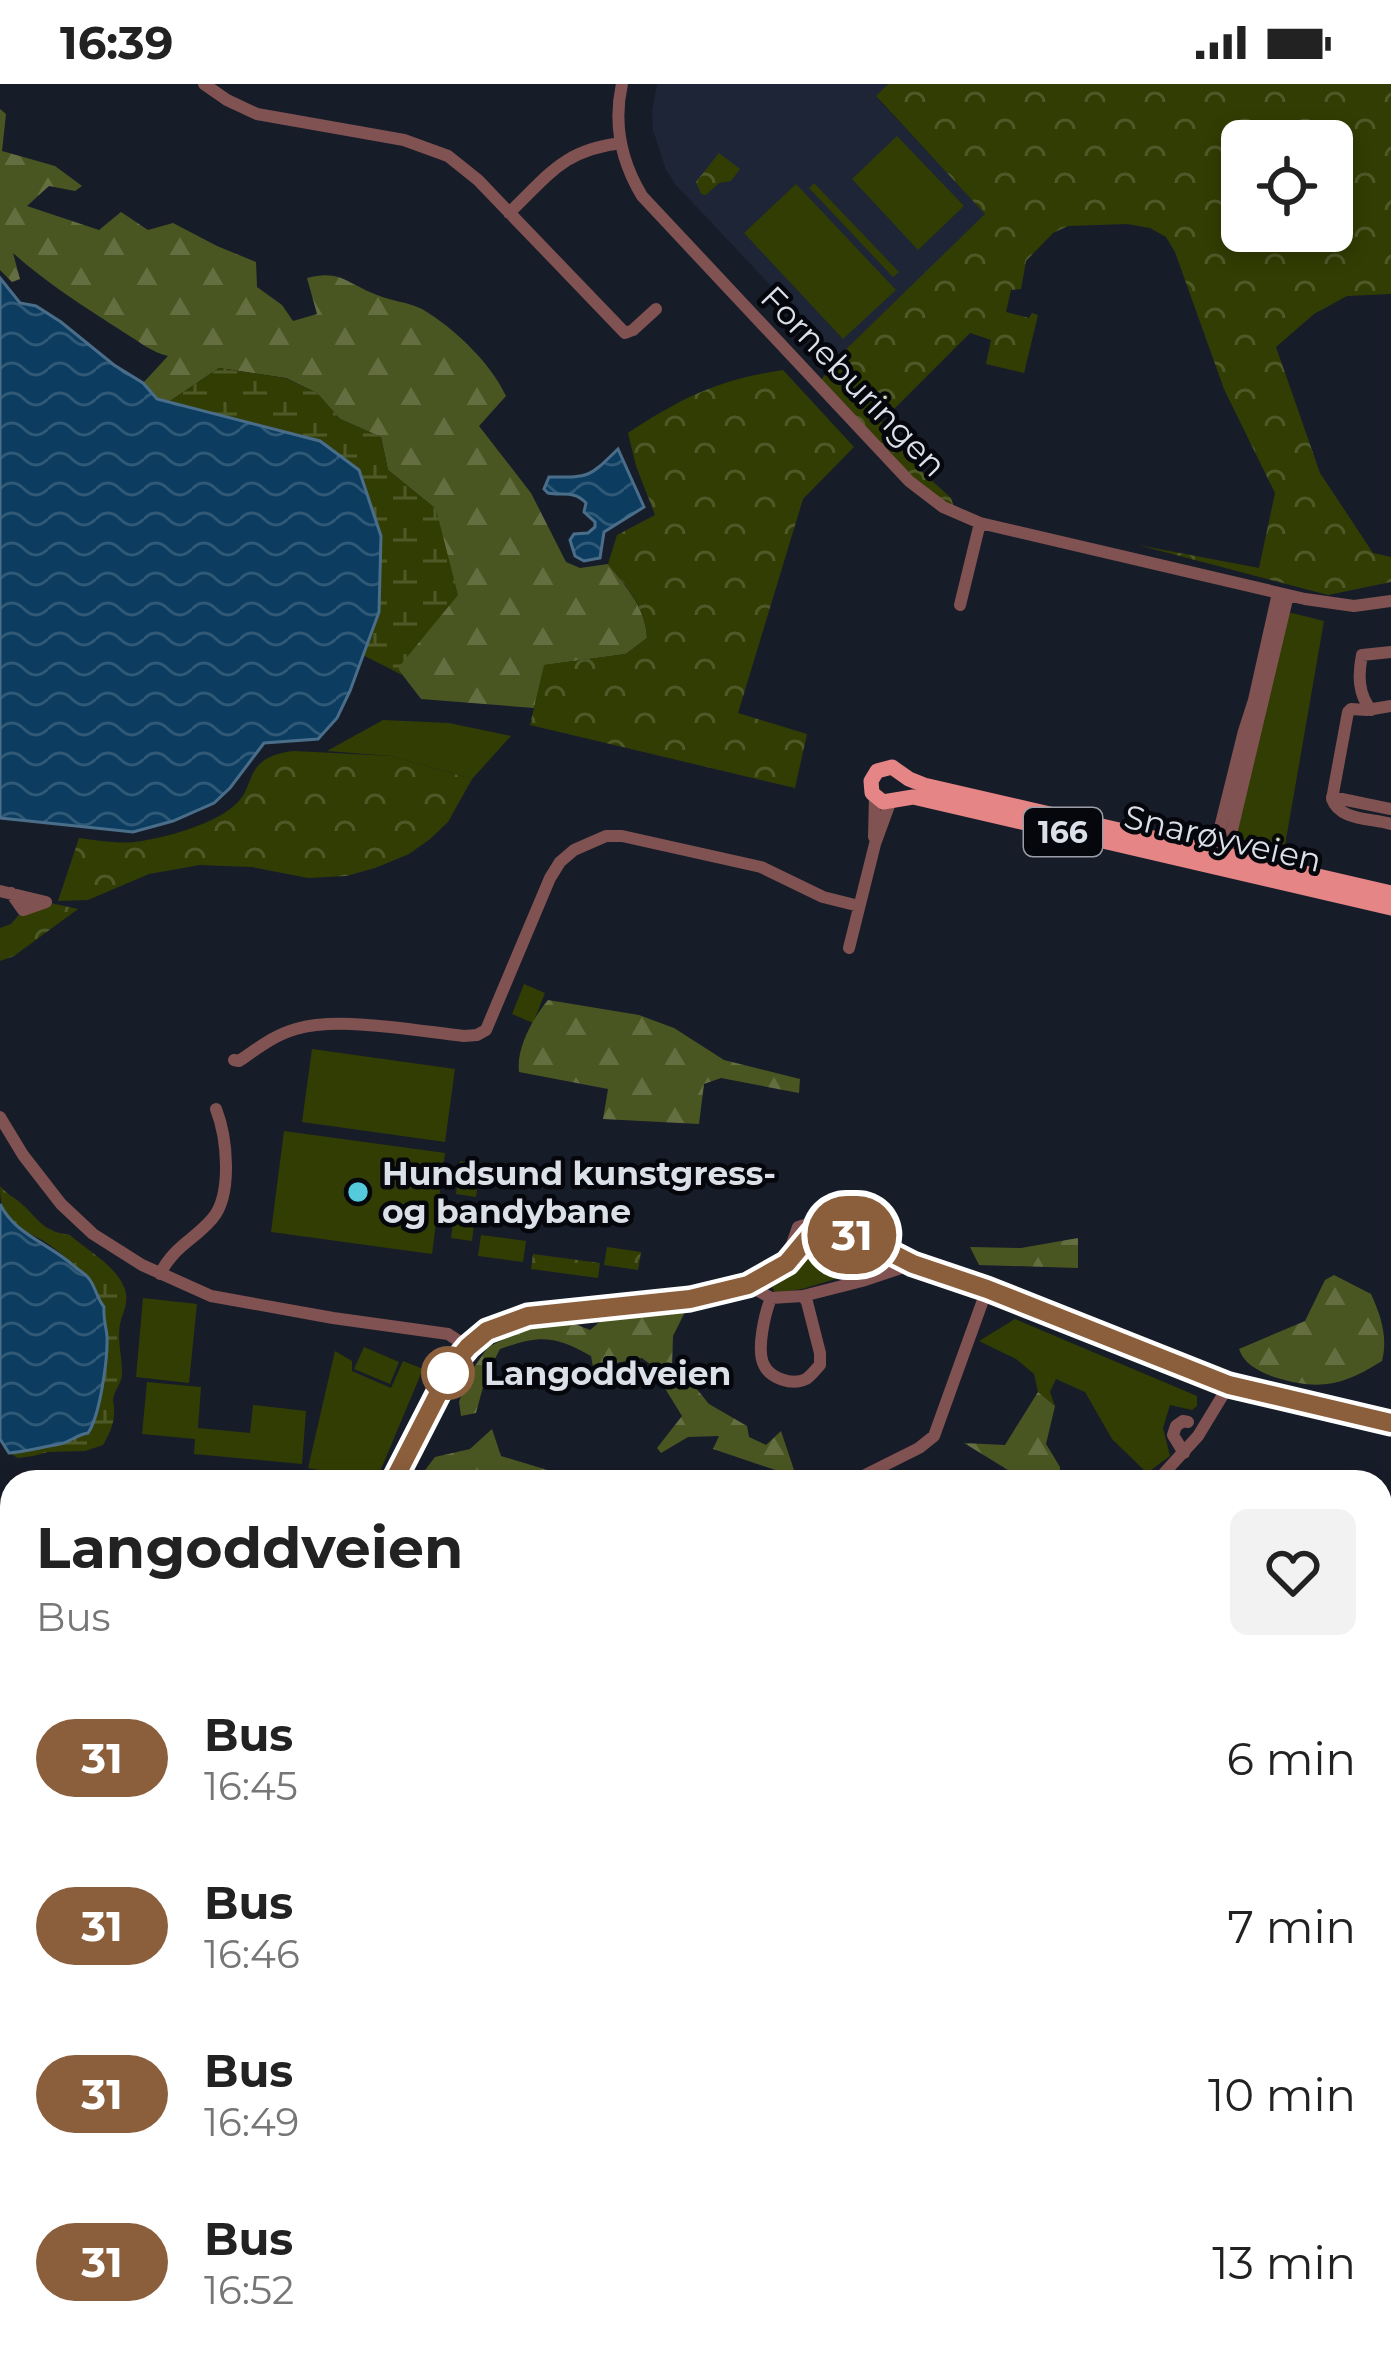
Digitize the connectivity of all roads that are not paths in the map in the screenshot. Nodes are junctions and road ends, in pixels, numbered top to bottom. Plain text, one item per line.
1 (204, 84) edge
2 (622, 84) edge
3 (621, 143) junction
4 (509, 212) junction
5 (656, 309) dead end
6 (980, 523) junction
7 (1283, 594) junction
8 (1391, 601) edge
9 (960, 605) dead end
10 (1391, 652) edge
11 (1391, 706) edge
12 (1371, 710) junction
13 (905, 777) junction
14 (1333, 796) junction
15 (889, 799) junction
16 (1391, 809) edge
17 (1391, 824) edge
18 (1222, 859) junction
19 (1391, 893) edge
20 (859, 906) junction
21 (1391, 908) edge
22 (849, 947) dead end
23 (234, 1060) dead end
24 (216, 1109) dead end
25 (0, 1117) edge
26 (802, 1237) dead end
27 (160, 1274) junction
28 (748, 1285) junction
29 (987, 1289) junction
30 (803, 1296) junction
31 (771, 1298) junction
32 (465, 1350) junction
33 (1223, 1383) junction
34 (1188, 1422) dead end
35 (1391, 1423) edge
36 (1184, 1453) junction
37 (399, 1470) edge
38 (875, 1470) edge
39 (1168, 1470) edge

1 - 4 street
2 - 3 street, Forneburingen
3 - 4 street
3 - 6 street, Forneburingen
4 - 5 street
6 - 7 street, Forneburingen
6 - 9 street
7 - 8 street, Forneburingen
7 - 18 street
10 - 12 street
11 - 12 street
12 - 14 street
13 - 15 main road
13 - 15 main road
13 - 18 main road, Snarøyveien / 166
14 - 16 street
14 - 17 street
15 - 18 main road, Snarøyveien / 166
15 - 20 street
18 - 19 main road, Snarøyveien / 166
18 - 21 main road, Snarøyveien / 166
20 - 22 street
20 - 23 street
24 - 27 street
25 - 27 street
26 - 28 street
27 - 32 street
28 - 31 street
28 - 32 street
29 - 30 street
29 - 33 street
29 - 38 street
30 - 31 street
30 - 31 street
32 - 37 street
33 - 35 street
33 - 36 street
34 - 36 street
36 - 39 street

